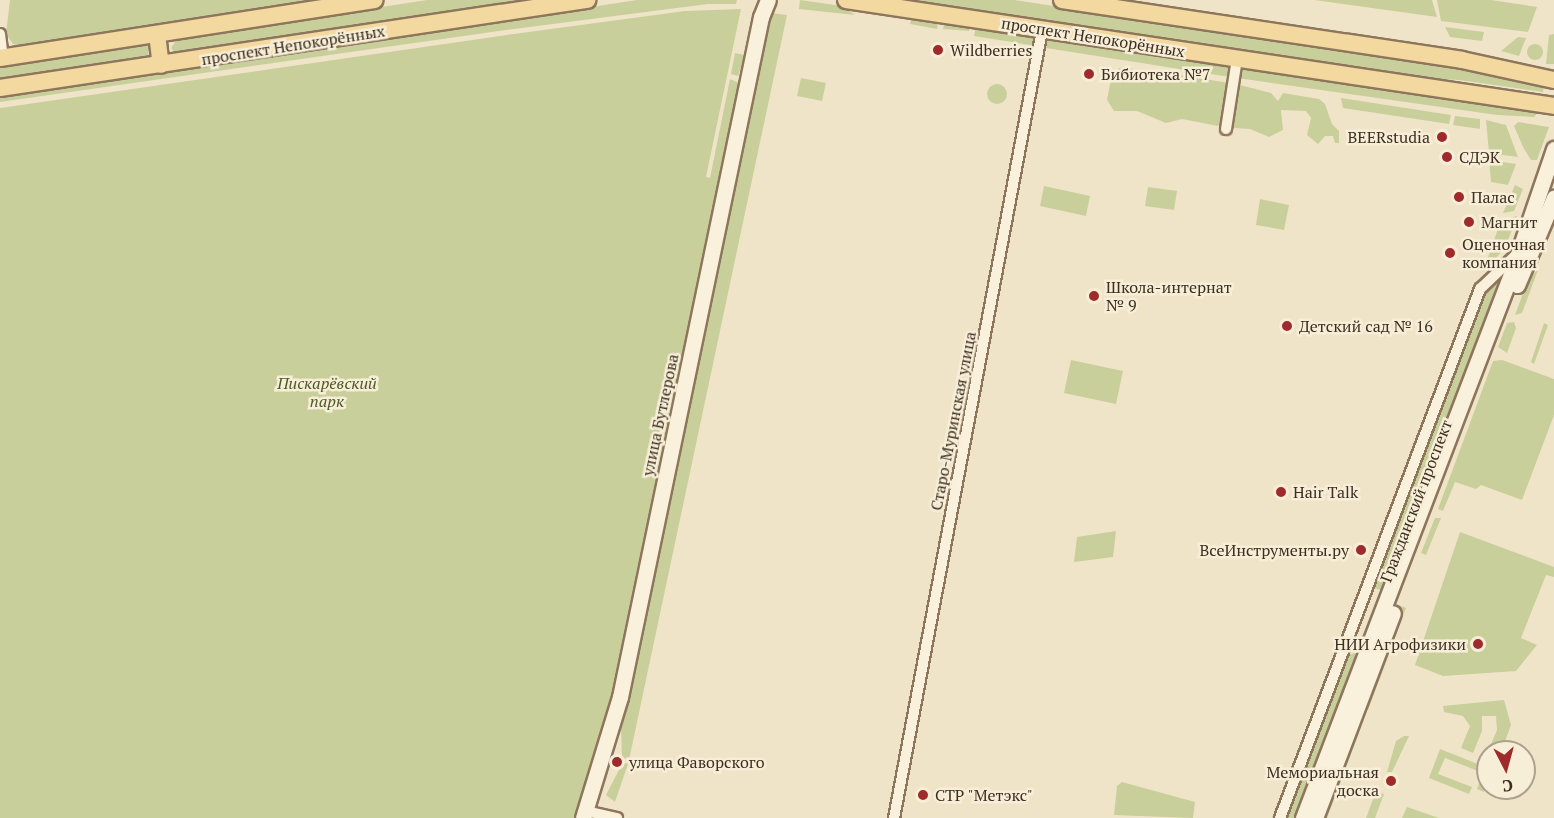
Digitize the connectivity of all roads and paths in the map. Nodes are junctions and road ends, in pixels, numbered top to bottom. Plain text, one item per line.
1 (375, 0) edge
2 (587, 0) edge
3 (760, 0) edge
4 (768, 0) edge
5 (846, 0) edge
6 (1062, 0) edge
7 (761, 18) junction
8 (1042, 30) junction
9 (0, 34) edge
10 (157, 34) junction
11 (1, 58) edge
12 (1237, 59) junction
13 (161, 65) junction
14 (1554, 80) edge
15 (0, 88) edge
16 (1554, 106) edge
17 (1226, 129) dead end
18 (1554, 149) edge
19 (1554, 198) edge
20 (1517, 254) junction
21 (584, 814) edge
22 (617, 818) edge
23 (894, 818) edge
24 (1280, 818) edge
25 (1303, 818) edge
26 (1316, 818) edge

1 - 10 main road, проспект Непокорённых
2 - 13 main road, проспект Непокорённых
3 - 7 main road, улица Бутлерова
4 - 7 main road, улица Бутлерова
5 - 8 main road, проспект Непокорённых
6 - 14 main road, проспект Непокорённых
7 - 21 main road, улица Бутлерова
8 - 12 main road, проспект Непокорённых
8 - 23 street, Старо-Муринская улица
9 - 11 street
10 - 11 main road, проспект Непокорённых
10 - 13 main road
12 - 16 main road, проспект Непокорённых
12 - 17 street
13 - 15 main road, проспект Непокорённых
18 - 20 main road, Гражданский проспект
19 - 26 main road, Гражданский проспект
20 - 24 street, Гражданский проспект
20 - 25 main road, Гражданский проспект
21 - 22 street

